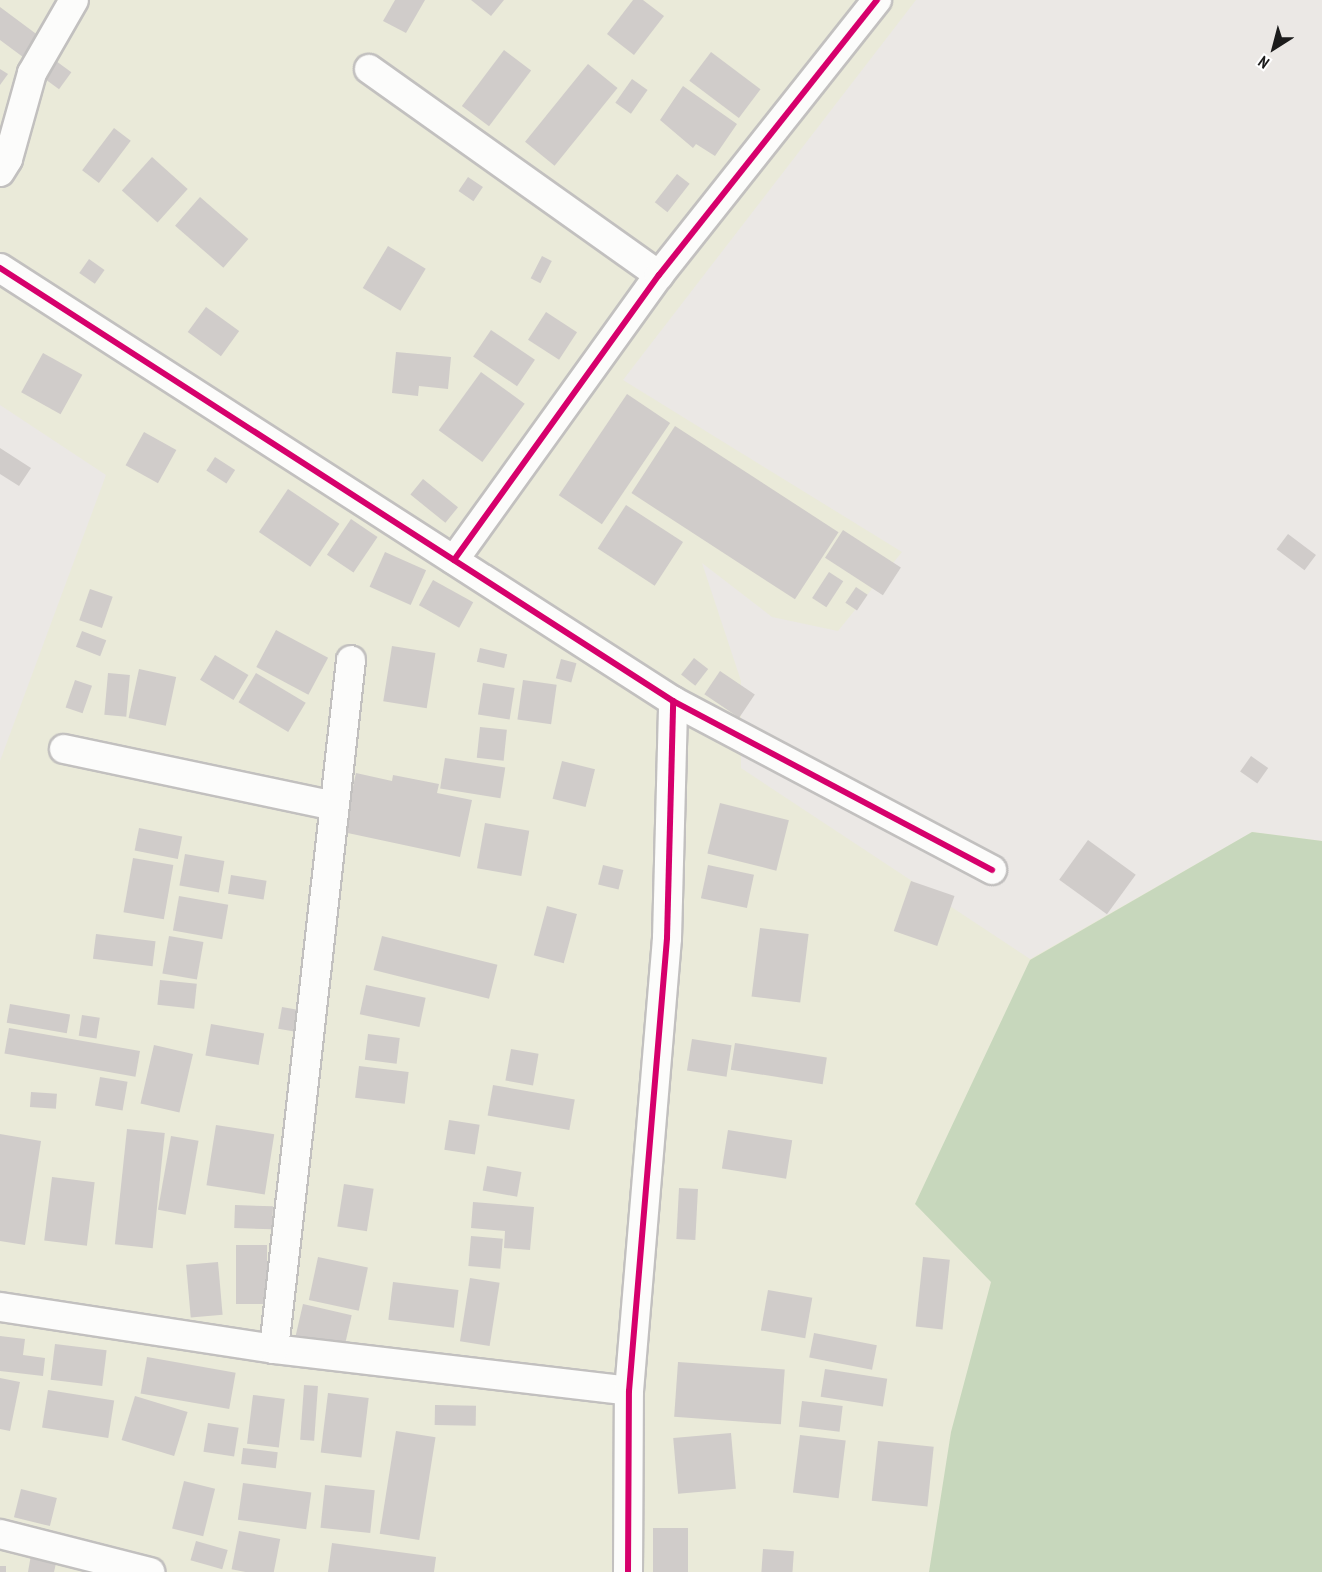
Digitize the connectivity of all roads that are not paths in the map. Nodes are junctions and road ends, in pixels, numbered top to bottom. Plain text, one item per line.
1 (74, 0) edge
2 (877, 0) edge
3 (369, 69) dead end
4 (0, 172) edge
5 (0, 268) edge
6 (659, 275) junction
7 (454, 560) junction
8 (351, 660) dead end
9 (673, 701) junction
10 (64, 749) dead end
11 (334, 806) junction
12 (992, 870) dead end
13 (0, 1307) edge
14 (274, 1350) junction
15 (628, 1391) junction
16 (0, 1533) edge
17 (150, 1572) edge
18 (628, 1572) edge

1 - 4 street
2 - 6 street
3 - 6 street
5 - 7 street
6 - 7 street
7 - 9 street
8 - 11 street
9 - 12 street
9 - 15 street
10 - 11 street
11 - 14 street
13 - 14 street
14 - 15 street
15 - 18 street
16 - 17 street

